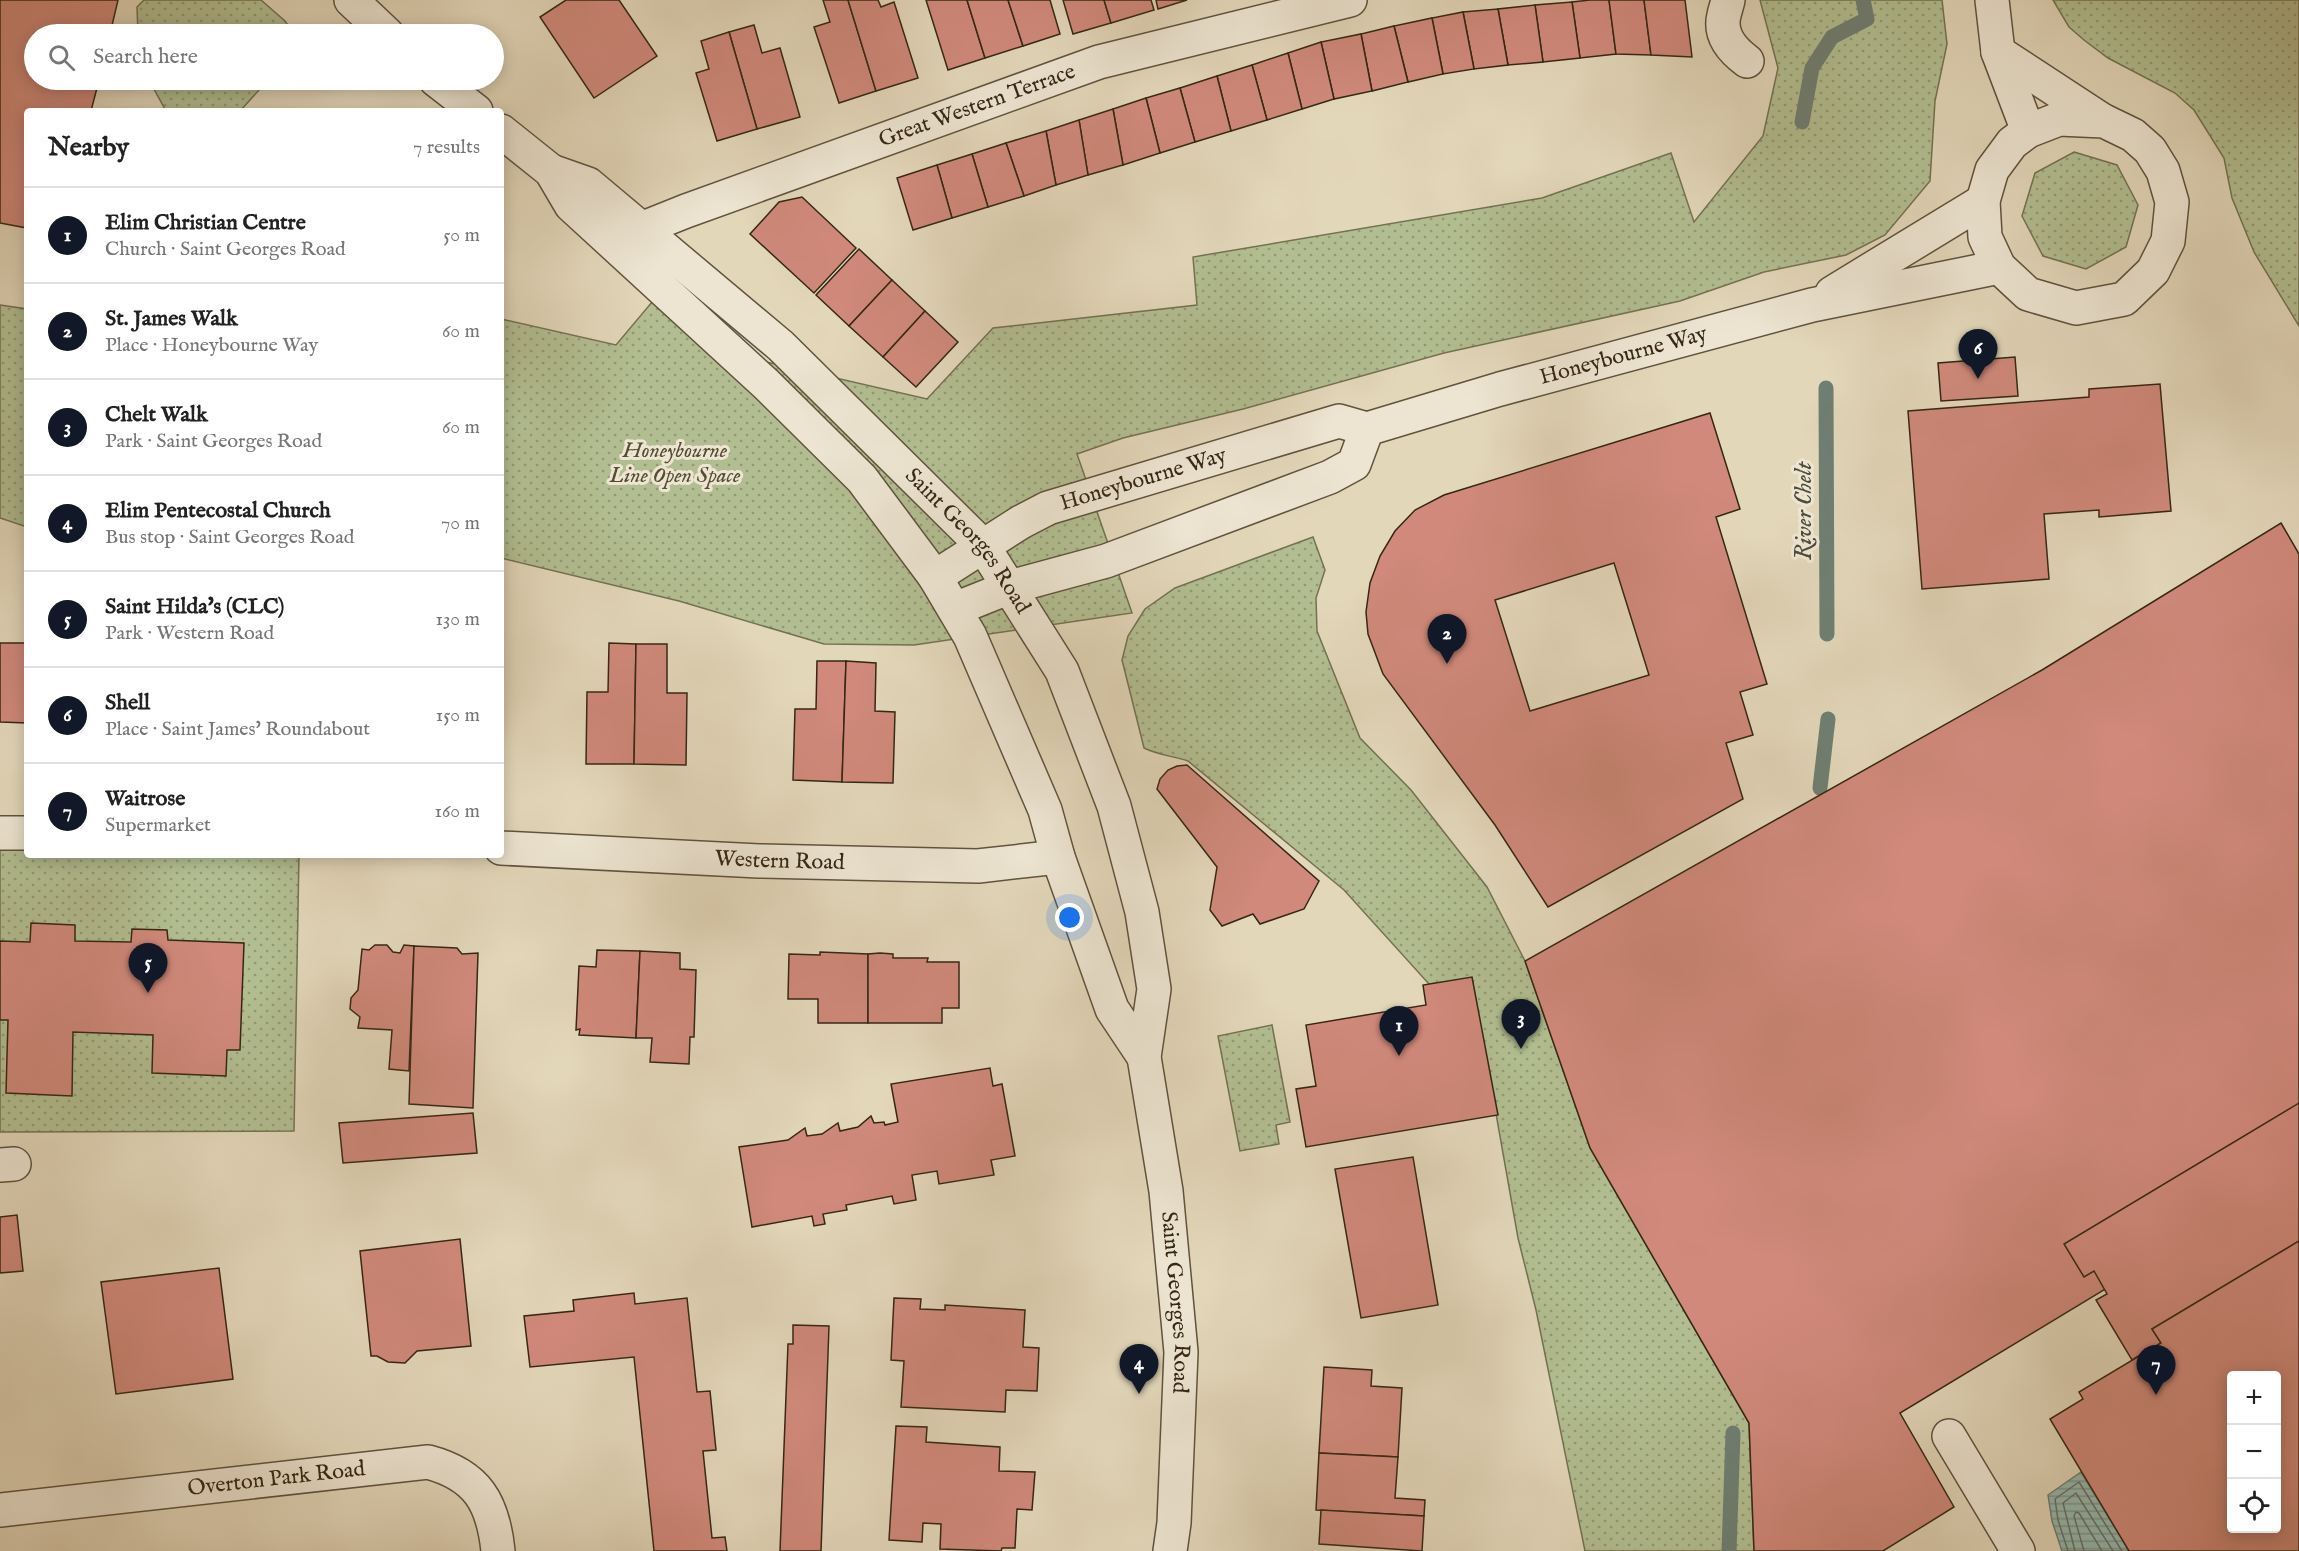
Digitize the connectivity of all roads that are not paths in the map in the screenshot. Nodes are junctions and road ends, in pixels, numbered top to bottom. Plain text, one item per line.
1 (351, 0) edge
2 (1350, 0) edge
3 (1728, 0) edge
4 (1992, 0) edge
5 (376, 24) edge
6 (1998, 52) junction
7 (1747, 61) dead end
8 (449, 90) edge
9 (472, 108) edge
10 (2103, 121) junction
11 (2028, 131) junction
12 (504, 133) edge
13 (1983, 201) junction
14 (628, 236) junction
15 (1999, 267) junction
16 (1812, 305) junction
17 (1367, 429) junction
18 (983, 546) junction
19 (935, 577) junction
20 (1010, 587) junction
21 (955, 609) junction
22 (0, 833) edge
23 (24, 833) edge
24 (504, 848) edge
25 (1058, 857) junction
26 (1144, 1058) junction
27 (1949, 1436) dead end
28 (0, 1510) edge
29 (498, 1551) edge
30 (1170, 1551) edge
31 (2018, 1551) edge

1 - 5 street
2 - 14 street, Great Western Terrace
3 - 7 street
4 - 6 street
6 - 10 street
6 - 11 street
8 - 9 street
10 - 11 street
10 - 15 street
11 - 13 street
12 - 14 street, Saint Georges Road
13 - 15 street
13 - 16 street, Honeybourne Way
14 - 18 street, Saint Georges Road
14 - 19 street, Saint Georges Road
15 - 16 street, Honeybourne Way
16 - 17 street, Honeybourne Way
17 - 18 street, Honeybourne Way
17 - 20 street
18 - 19 street, Honeybourne Way
18 - 20 street, Saint Georges Road
19 - 21 street, Saint Georges Road
20 - 21 street
20 - 26 street, Saint Georges Road
21 - 25 street, Saint Georges Road
22 - 23 street
24 - 25 street, Western Road
25 - 26 street, Saint Georges Road
26 - 30 street, Saint Georges Road
27 - 31 street
28 - 29 street, Overton Park Road

